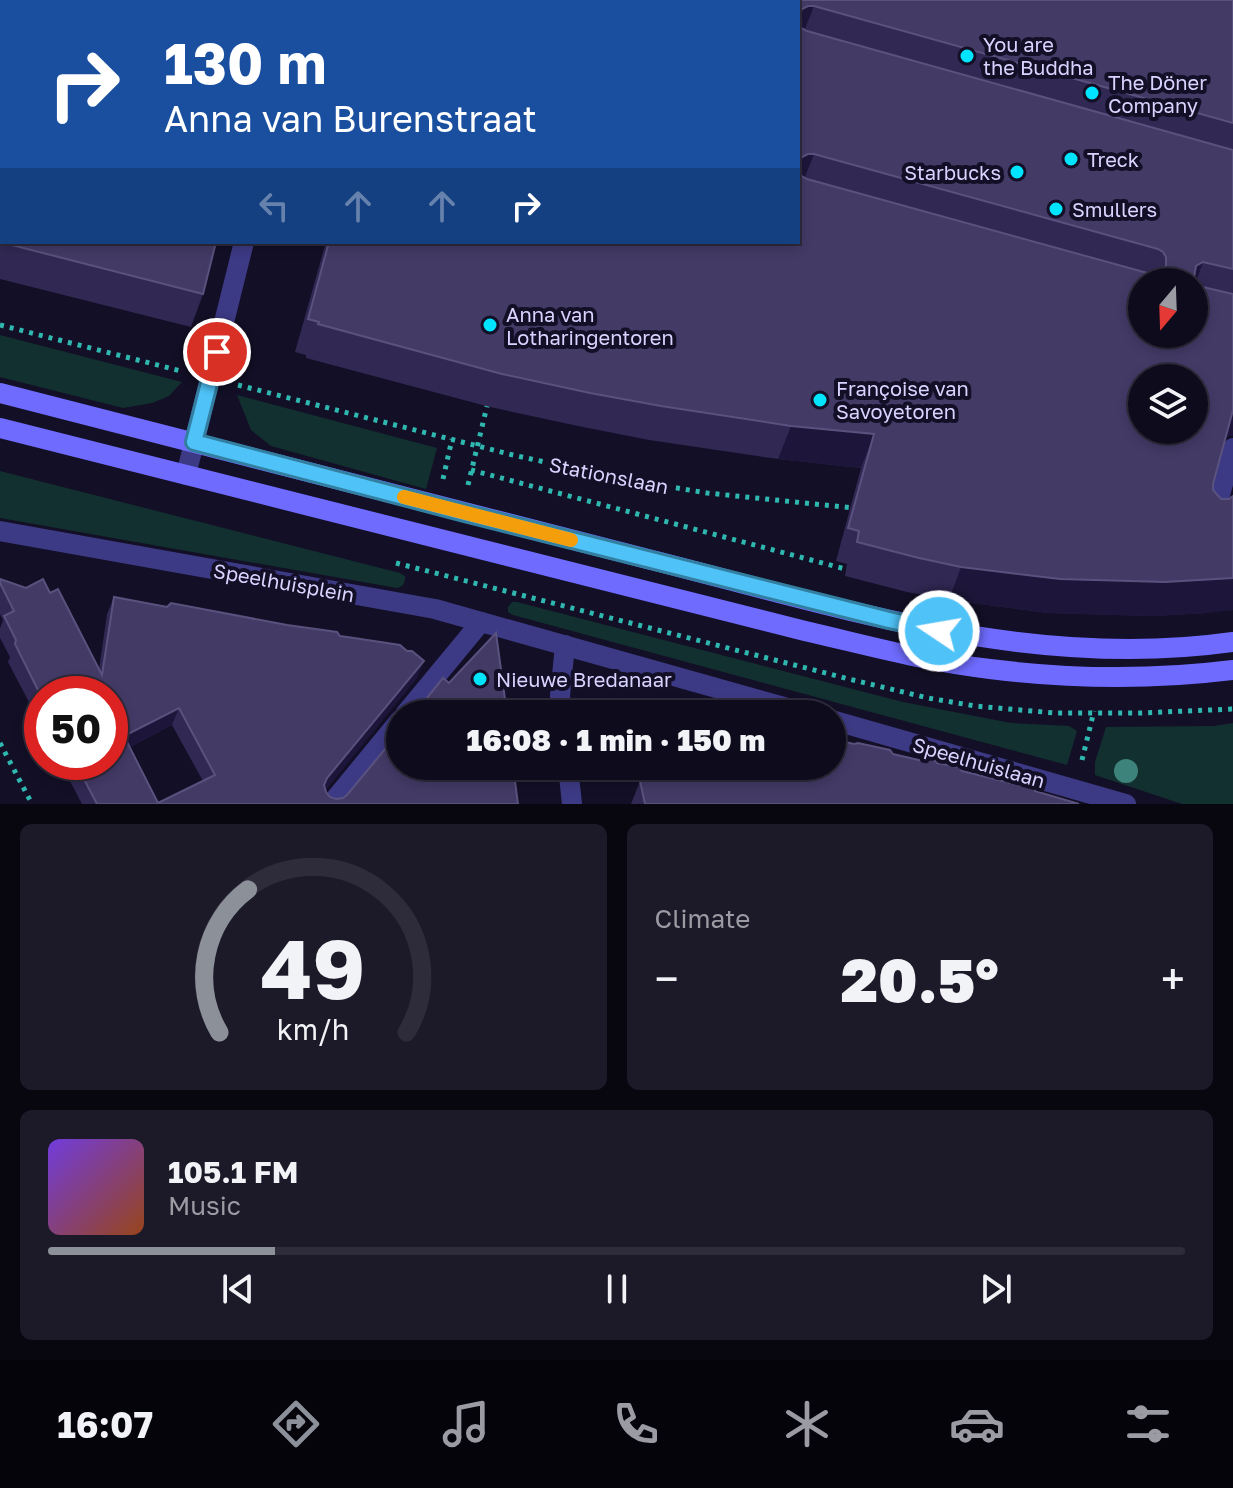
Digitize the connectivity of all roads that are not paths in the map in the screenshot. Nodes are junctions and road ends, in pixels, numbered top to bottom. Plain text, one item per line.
1 (244, 244) edge
2 (0, 393) edge
3 (0, 428) edge
4 (194, 442) junction
5 (1233, 448) edge
6 (186, 475) junction
7 (1213, 520) edge
8 (0, 531) edge
9 (481, 622) junction
10 (1233, 642) edge
11 (565, 645) junction
12 (1233, 670) edge
13 (417, 700) edge
14 (560, 700) edge
15 (759, 700) edge
16 (846, 724) edge
17 (386, 737) edge
18 (569, 780) edge
19 (1073, 797) edge
20 (331, 804) edge
21 (572, 804) edge
22 (1126, 804) edge

1 - 4 street
2 - 4 main road
3 - 6 main road
4 - 6 street
4 - 10 main road
5 - 7 street
6 - 12 main road
8 - 9 street, Speelhuisplein
9 - 11 street, Speelhuisplein
9 - 13 street
11 - 14 street
11 - 15 street
16 - 19 street, Speelhuislaan
17 - 20 street
18 - 21 street
19 - 22 street, Speelhuislaan

